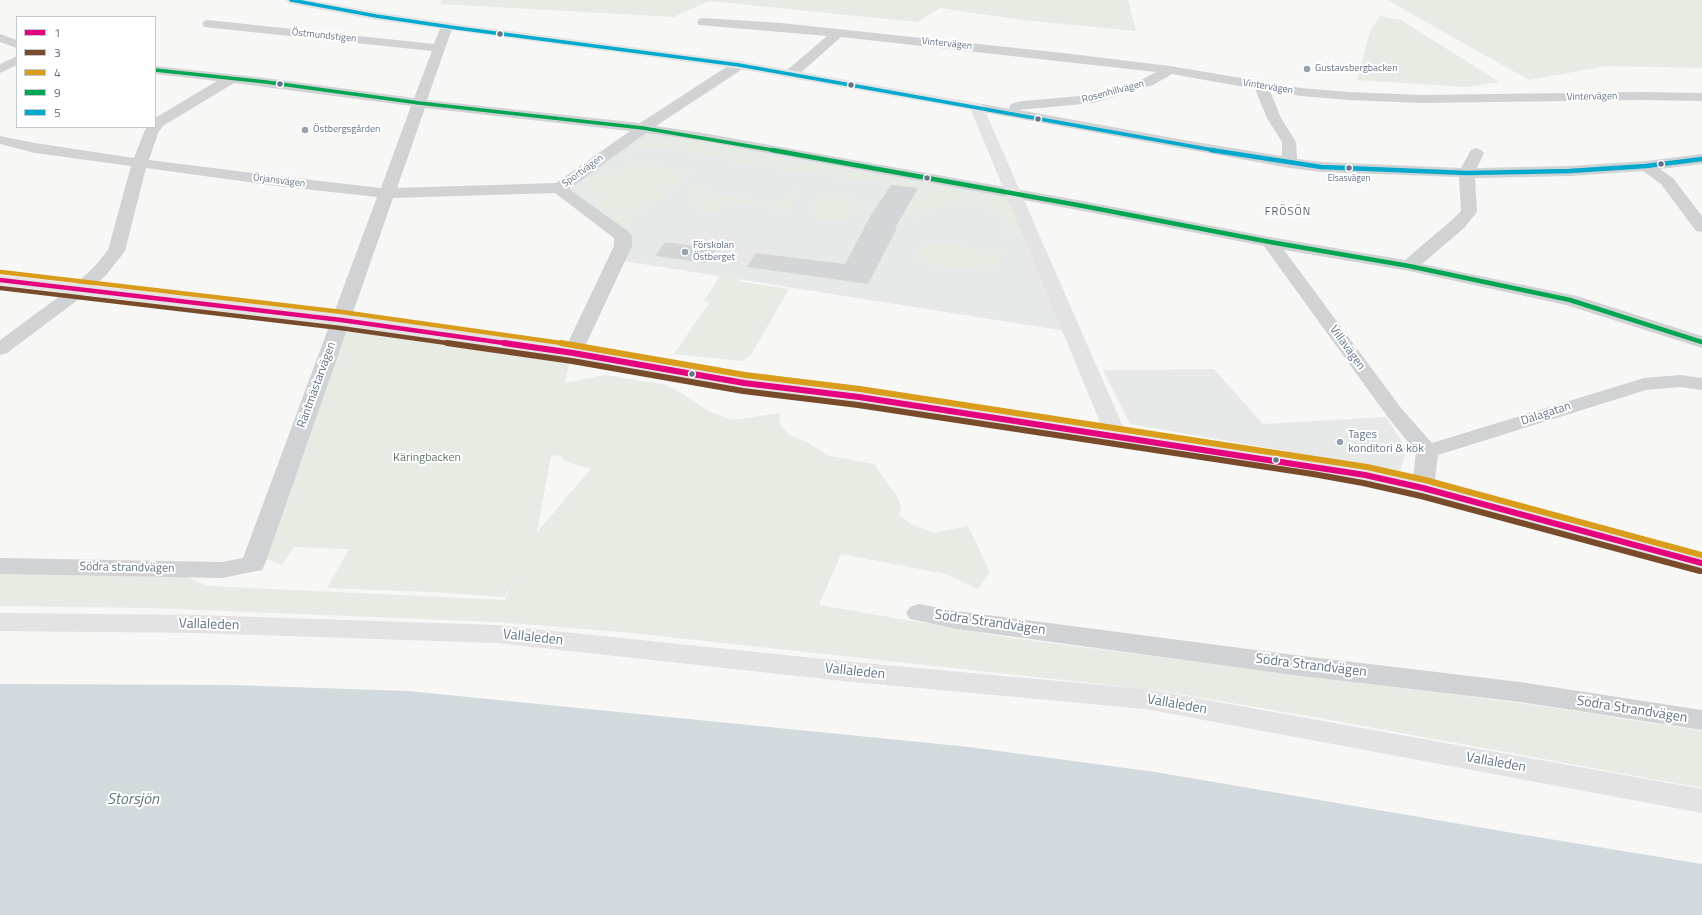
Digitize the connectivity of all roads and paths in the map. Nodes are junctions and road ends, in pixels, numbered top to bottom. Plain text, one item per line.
1 (291, 0) edge
2 (315, 0) edge
3 (328, 6) junction
4 (703, 22) dead end
5 (208, 24) dead end
6 (447, 26) junction
7 (838, 33) junction
8 (0, 38) edge
9 (16, 44) edge
10 (439, 48) junction
11 (16, 61) edge
12 (739, 65) junction
13 (0, 69) edge
14 (156, 70) edge
15 (1170, 70) junction
16 (791, 74) junction
17 (230, 79) junction
18 (1262, 86) junction
19 (1702, 97) edge
20 (419, 103) junction
21 (977, 107) junction
22 (1006, 112) junction
23 (156, 126) edge
24 (154, 128) edge
25 (643, 128) junction
26 (0, 140) edge
27 (1476, 153) dead end
28 (1702, 160) edge
29 (140, 163) junction
30 (1290, 163) junction
31 (1646, 166) junction
32 (1467, 173) junction
33 (560, 188) junction
34 (387, 193) junction
35 (1013, 194) junction
36 (1702, 227) edge
37 (1270, 242) junction
38 (1409, 266) junction
39 (0, 280) edge
40 (81, 289) junction
41 (341, 320) junction
42 (1702, 342) edge
43 (0, 350) edge
44 (573, 353) junction
45 (1702, 384) edge
46 (1116, 435) junction
47 (1427, 451) junction
48 (1423, 488) junction
49 (1702, 563) edge
50 (253, 564) joint
51 (0, 566) edge
52 (919, 613) dead end
53 (0, 622) edge
54 (1702, 720) edge
55 (1702, 801) edge

1 - 3 street
2 - 3 street
3 - 6 street
4 - 7 street, Vintervägen
5 - 10 street, Östmundstigen
6 - 10 street, Räntmästarvägen
6 - 12 street
7 - 15 street, Vintervägen
7 - 16 street
8 - 9 street
10 - 20 street, Räntmästarvägen
11 - 13 street
12 - 16 street
12 - 25 street, Sportvägen
14 - 17 street
15 - 18 street, Vintervägen
15 - 22 street, Rosenhillvägen
16 - 21 street
17 - 20 street
17 - 23 street
18 - 19 street, Vintervägen
18 - 30 street
20 - 25 street
20 - 34 street, Räntmästarvägen
21 - 22 street
21 - 35 street
22 - 30 street
24 - 29 street
25 - 33 street, Sportvägen
25 - 35 street
26 - 29 street, Örjansvägen
27 - 32 street
28 - 31 street
29 - 34 street, Örjansvägen
29 - 40 street
30 - 32 street
31 - 32 street
31 - 36 street
32 - 38 street
33 - 34 street, Örjansvägen
33 - 44 street, Sportvägen
34 - 41 street, Räntmästarvägen
35 - 37 street
35 - 46 street
37 - 38 street
37 - 47 street, Villavägen
38 - 42 street
39 - 40 street
40 - 41 street
40 - 43 street
41 - 44 street
41 - 50 street, Räntmästarvägen
44 - 46 street
45 - 47 street, Dalagatan
46 - 48 street
47 - 48 street
48 - 49 street
50 - 51 street, Södra strandvägen
52 - 54 street, Södra Strandvägen
53 - 55 street, Vallaleden

